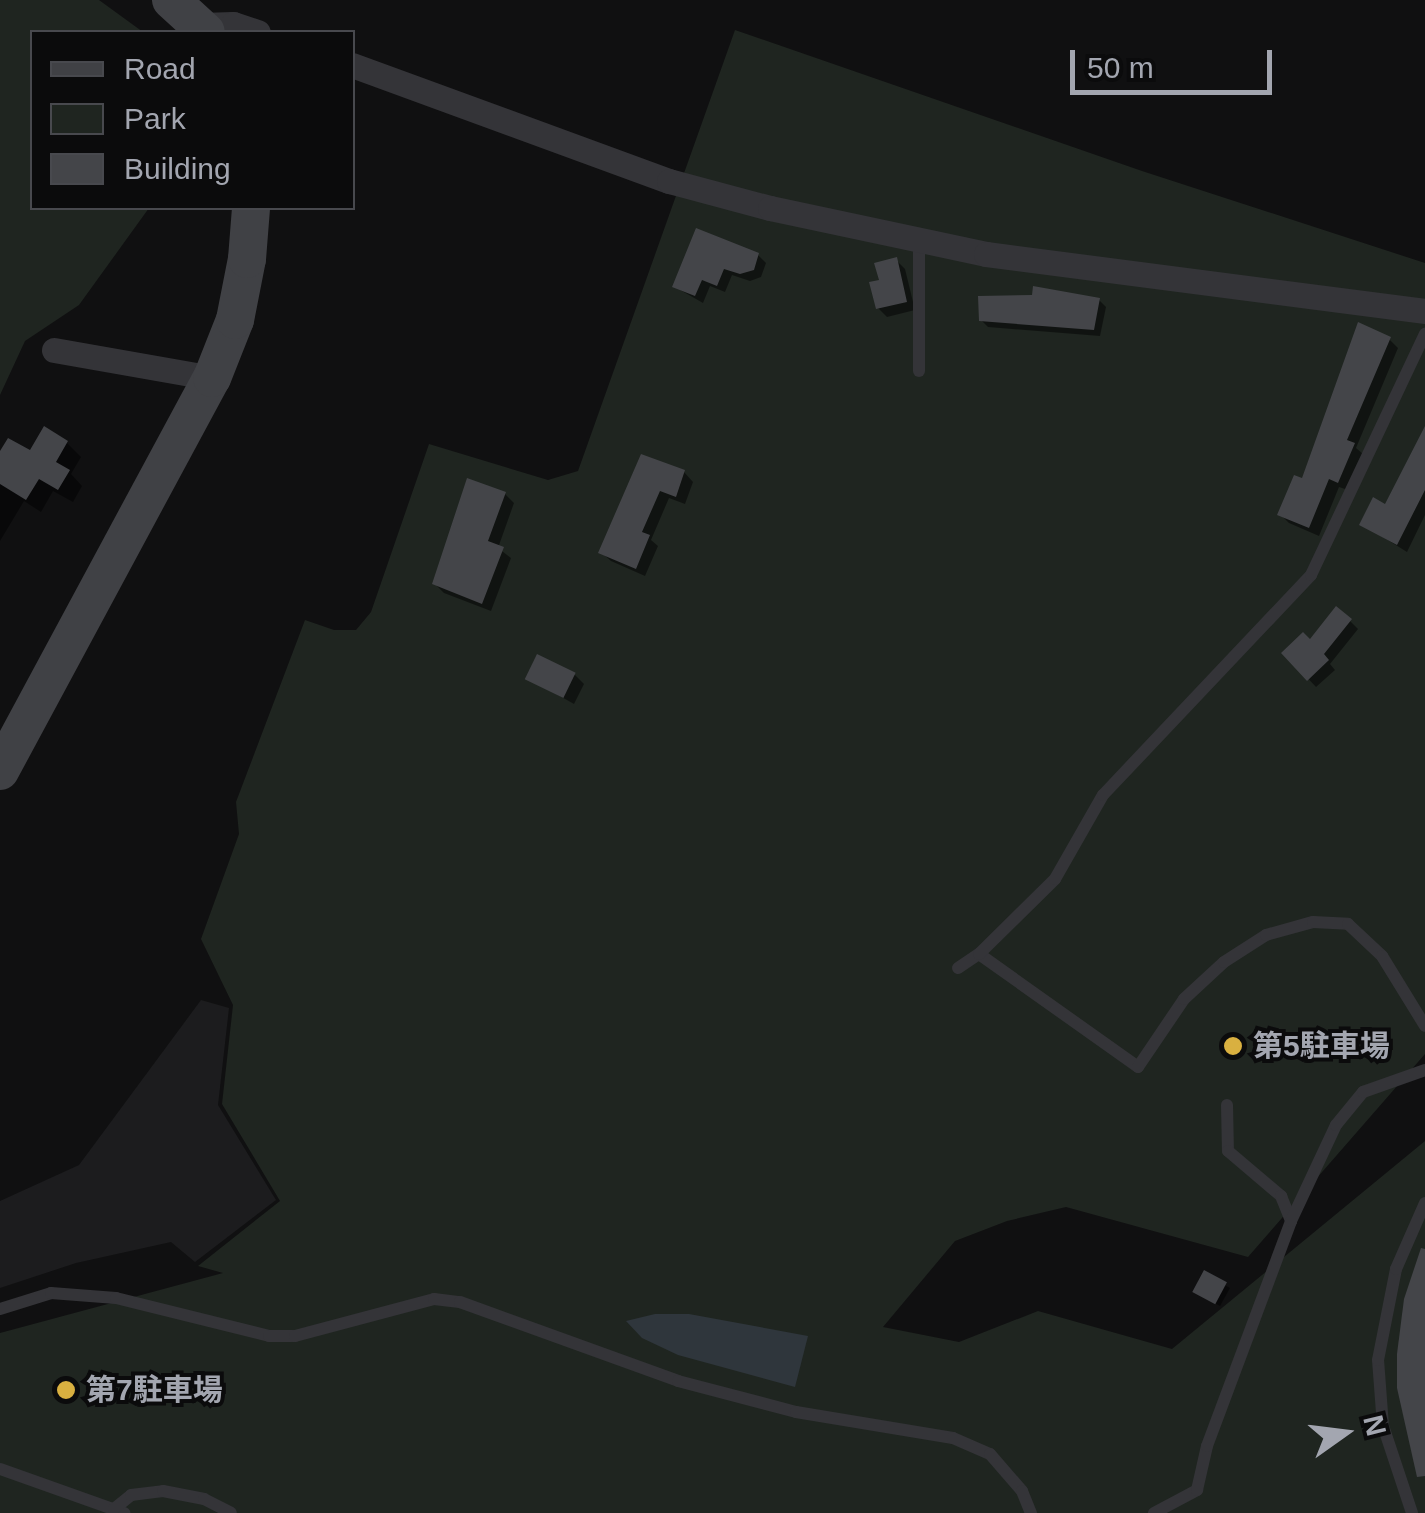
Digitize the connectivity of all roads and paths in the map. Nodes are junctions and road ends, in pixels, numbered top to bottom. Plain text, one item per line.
1 (171, 0) edge
2 (204, 29) edge
3 (252, 30) edge
4 (355, 66) edge
5 (251, 210) edge
6 (919, 240) junction
7 (1425, 312) edge
8 (1425, 334) edge
9 (54, 350) dead end
10 (919, 371) dead end
11 (212, 378) junction
12 (6, 748) edge
13 (978, 954) junction
14 (958, 968) dead end
15 (1425, 1026) edge
16 (1425, 1070) edge
17 (1227, 1105) dead end
18 (1425, 1202) edge
19 (1292, 1221) junction
20 (0, 1309) edge
21 (0, 1469) edge
22 (119, 1511) edge
23 (232, 1513) edge
24 (1031, 1513) edge
25 (1154, 1513) edge
26 (1412, 1513) edge

1 - 2 street
2 - 3 street
4 - 6 street
5 - 11 street
6 - 7 street
6 - 10 lane
8 - 13 lane
9 - 11 street
11 - 12 street
13 - 14 lane
13 - 15 lane
16 - 19 lane
17 - 19 lane
18 - 26 lane
19 - 25 lane
20 - 24 lane
21 - 22 lane
22 - 23 lane

